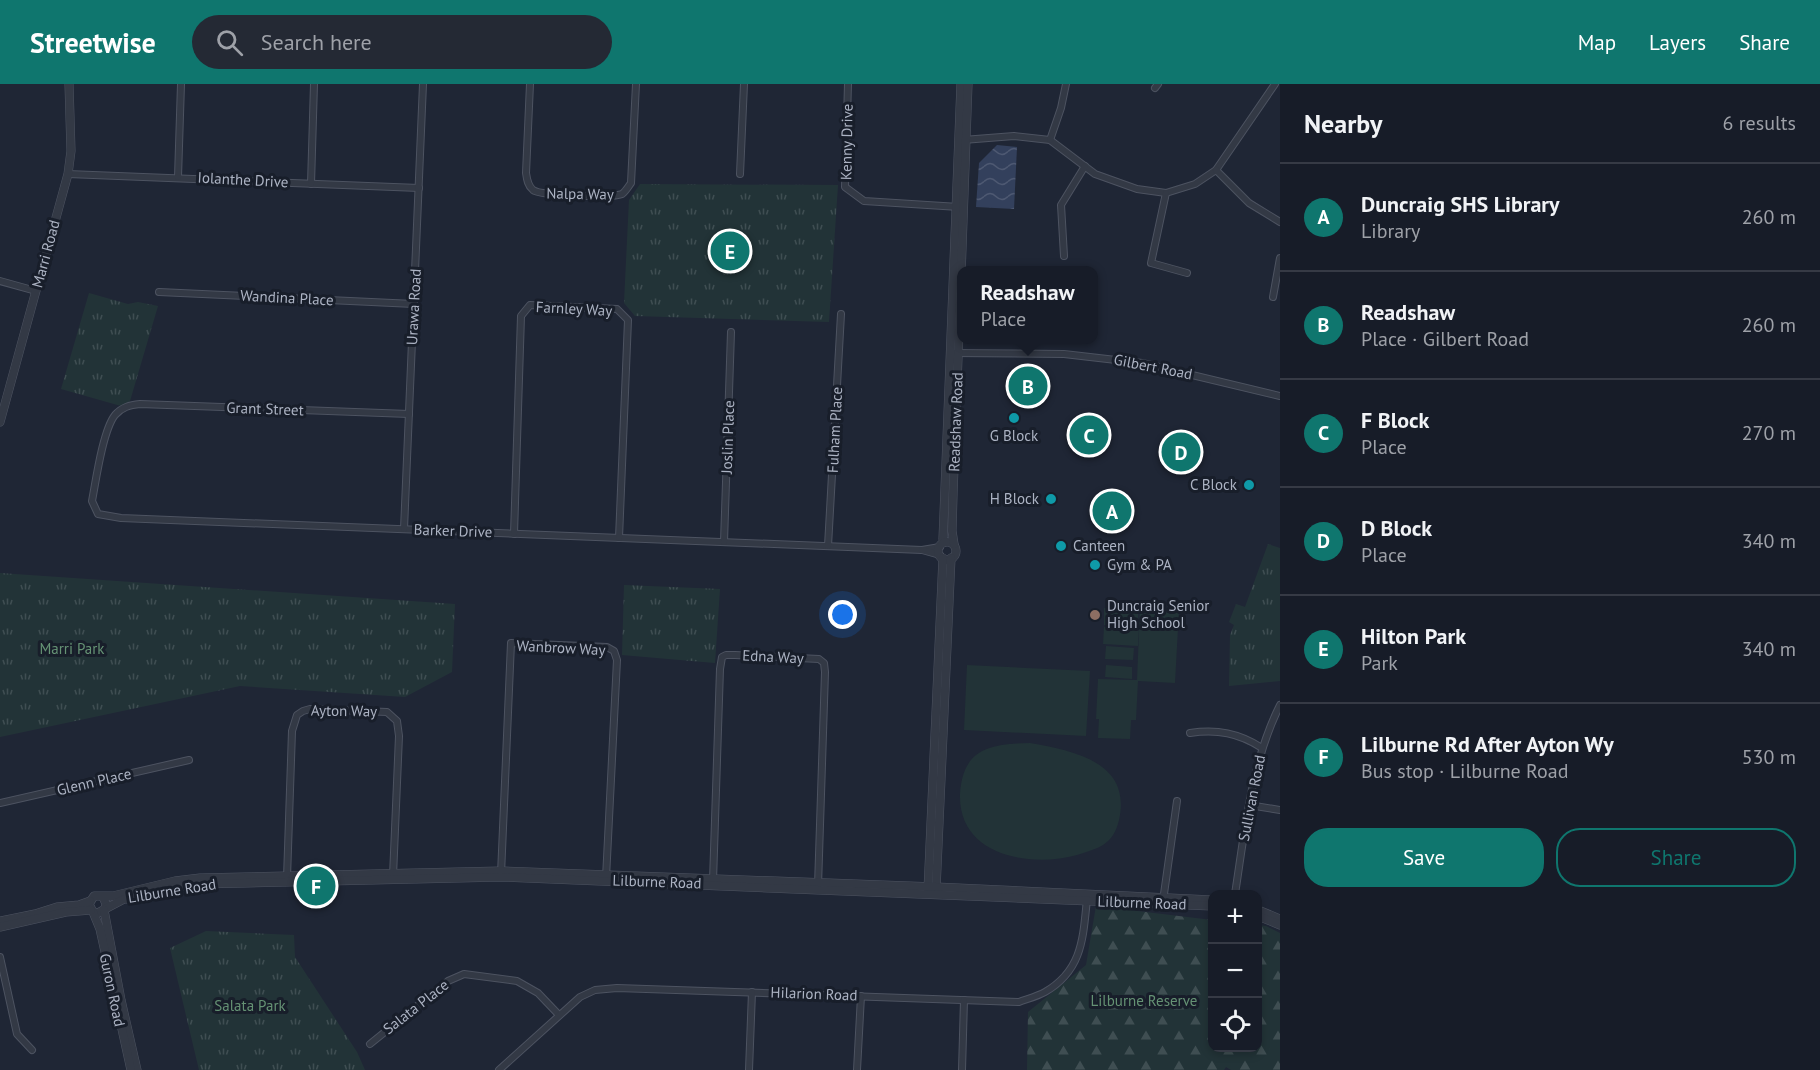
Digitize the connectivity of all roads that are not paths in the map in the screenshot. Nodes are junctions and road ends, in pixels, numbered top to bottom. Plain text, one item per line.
1 (69, 84) edge
2 (181, 84) edge
3 (314, 84) edge
4 (423, 84) edge
5 (530, 84) edge
6 (636, 84) edge
7 (744, 84) edge
8 (848, 84) edge
9 (962, 84) edge
10 (968, 84) edge
11 (1066, 84) edge
12 (1275, 84) edge
13 (963, 140) junction
14 (1050, 140) junction
15 (1085, 166) junction
16 (1216, 170) junction
17 (68, 174) junction
18 (740, 174) dead end
19 (178, 177) junction
20 (310, 184) junction
21 (419, 188) junction
22 (1166, 193) junction
23 (959, 207) junction
24 (1280, 222) edge
25 (1064, 256) dead end
26 (1280, 258) edge
27 (957, 266) edge
28 (1187, 273) dead end
29 (957, 280) edge
30 (0, 281) edge
31 (36, 291) junction
32 (159, 292) dead end
33 (1273, 297) dead end
34 (414, 304) junction
35 (841, 315) dead end
36 (731, 332) dead end
37 (955, 353) junction
38 (1280, 396) edge
39 (122, 409) joint
40 (409, 414) junction
41 (0, 422) edge
42 (404, 529) junction
43 (514, 534) junction
44 (619, 538) junction
45 (724, 542) junction
46 (828, 546) junction
47 (945, 551) junction
48 (1280, 705) edge
49 (1190, 733) dead end
50 (1262, 748) junction
51 (189, 760) dead end
52 (1177, 801) dead end
53 (0, 803) edge
54 (1249, 805) junction
55 (1280, 810) edge
56 (501, 874) junction
57 (393, 876) junction
58 (606, 877) junction
59 (287, 878) junction
60 (713, 881) junction
61 (818, 886) junction
62 (1236, 890) edge
63 (932, 891) junction
64 (103, 897) junction
65 (1087, 898) junction
66 (90, 900) junction
67 (1163, 900) junction
68 (1208, 900) edge
69 (1208, 906) edge
70 (104, 910) junction
71 (92, 911) junction
72 (1262, 912) edge
73 (1262, 918) edge
74 (1280, 919) edge
75 (0, 921) edge
76 (1280, 925) edge
77 (0, 927) edge
78 (0, 957) edge
79 (752, 992) junction
80 (861, 996) junction
81 (964, 1000) junction
82 (559, 1015) junction
83 (370, 1044) dead end
84 (32, 1050) dead end
85 (131, 1070) edge
86 (138, 1070) edge
87 (499, 1070) edge
88 (749, 1070) edge
89 (857, 1070) edge
90 (962, 1070) edge

1 - 17 street, Marri Road
2 - 19 street
3 - 20 street
4 - 21 street, Urawa Road
5 - 6 street, Nalpa Way
7 - 18 street
8 - 23 street, Kenny Drive
9 - 13 street, Readshaw Road
10 - 13 street, Readshaw Road
11 - 14 street
12 - 16 street
13 - 14 street
13 - 23 street, Readshaw Road
14 - 15 street
15 - 22 street
15 - 25 street
16 - 22 street
16 - 24 street
17 - 19 street, Iolanthe Drive
17 - 31 street, Marri Road
19 - 20 street, Iolanthe Drive
20 - 21 street, Iolanthe Drive
21 - 34 street, Urawa Road
22 - 28 street
23 - 27 street, Readshaw Road
26 - 33 street
29 - 37 street, Readshaw Road
30 - 31 street
31 - 41 street, Marri Road
32 - 34 street, Wandina Place
34 - 40 street, Urawa Road
35 - 46 street, Fulham Place
36 - 45 street, Joslin Place
37 - 38 street, Gilbert Road
37 - 47 street, Readshaw Road
39 - 40 street, Grant Street
39 - 42 street, Barker Drive
40 - 42 street, Urawa Road
42 - 43 street, Barker Drive
43 - 44 street, Barker Drive
43 - 44 street, Farnley Way
44 - 45 street, Barker Drive
45 - 46 street, Barker Drive
46 - 47 street, Barker Drive
47 - 63 street, Readshaw Road
48 - 50 street, Sullivan Road
49 - 50 street
50 - 54 street, Sullivan Road
51 - 53 street, Glenn Place
52 - 67 street
54 - 55 street
54 - 62 street, Sullivan Road
56 - 57 street, Lilburne Road
56 - 58 street, Lilburne Road
56 - 58 street, Wanbrow Way
57 - 59 street, Lilburne Road
57 - 59 street, Ayton Way
58 - 60 street, Lilburne Road
59 - 64 street, Lilburne Road
59 - 70 street, Lilburne Road
60 - 61 street, Lilburne Road
60 - 61 street, Edna Way
61 - 63 street, Lilburne Road
63 - 65 street, Lilburne Road
64 - 66 street
64 - 70 street
65 - 67 street, Lilburne Road
65 - 81 street, Hilarion Road
66 - 71 street
66 - 75 street
67 - 68 street, Lilburne Road
67 - 69 street, Lilburne Road
70 - 71 street
70 - 86 street, Guron Road
71 - 77 street
71 - 85 street, Guron Road
72 - 74 street
73 - 76 street
78 - 84 street
79 - 80 street, Hilarion Road
79 - 82 street, Hilarion Road
79 - 88 street
80 - 81 street, Hilarion Road
80 - 89 street
81 - 90 street
82 - 83 street, Salata Place
82 - 87 street, Hilarion Road

